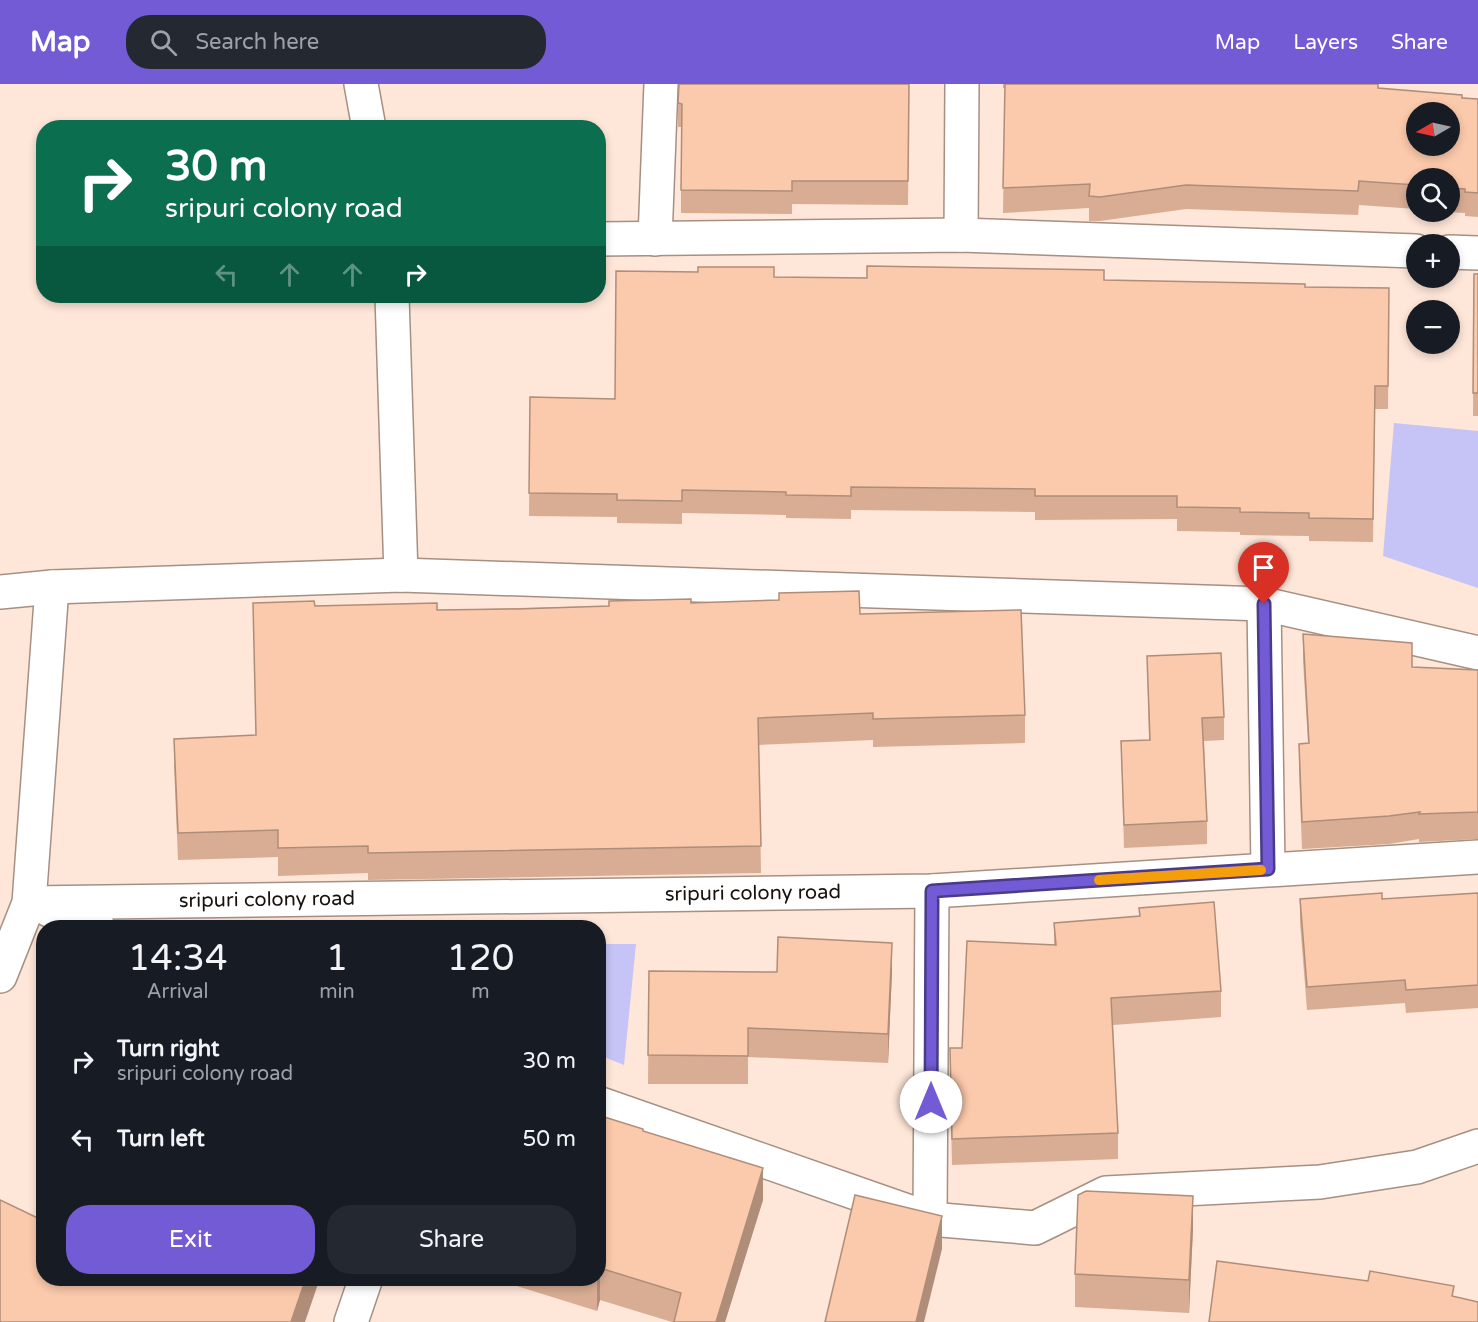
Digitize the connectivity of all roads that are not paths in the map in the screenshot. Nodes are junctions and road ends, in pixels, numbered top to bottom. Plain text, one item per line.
1 (361, 84) edge
2 (661, 84) edge
3 (962, 84) edge
4 (368, 120) edge
5 (961, 235) junction
6 (606, 239) edge
7 (655, 239) junction
8 (1406, 251) edge
9 (1460, 252) edge
10 (1478, 253) edge
11 (392, 303) edge
12 (401, 575) junction
13 (52, 587) junction
14 (0, 592) edge
15 (1264, 604) junction
16 (1478, 653) edge
17 (1478, 857) edge
18 (1268, 869) junction
19 (932, 891) junction
20 (29, 903) junction
21 (78, 920) edge
22 (0, 976) edge
23 (606, 1106) edge
24 (1478, 1146) edge
25 (930, 1219) junction
26 (363, 1286) edge
27 (351, 1322) edge

1 - 4 street
2 - 7 street
3 - 5 street
5 - 7 street
5 - 8 street
6 - 7 street
9 - 10 street
11 - 12 street
12 - 13 street
12 - 15 street
13 - 14 street
13 - 20 street
15 - 16 street
15 - 18 street
17 - 18 street, sripuri colony road
18 - 19 street, sripuri colony road
19 - 20 street, sripuri colony road
19 - 25 street
20 - 21 street
20 - 22 street
23 - 25 street
24 - 25 street
26 - 27 street

